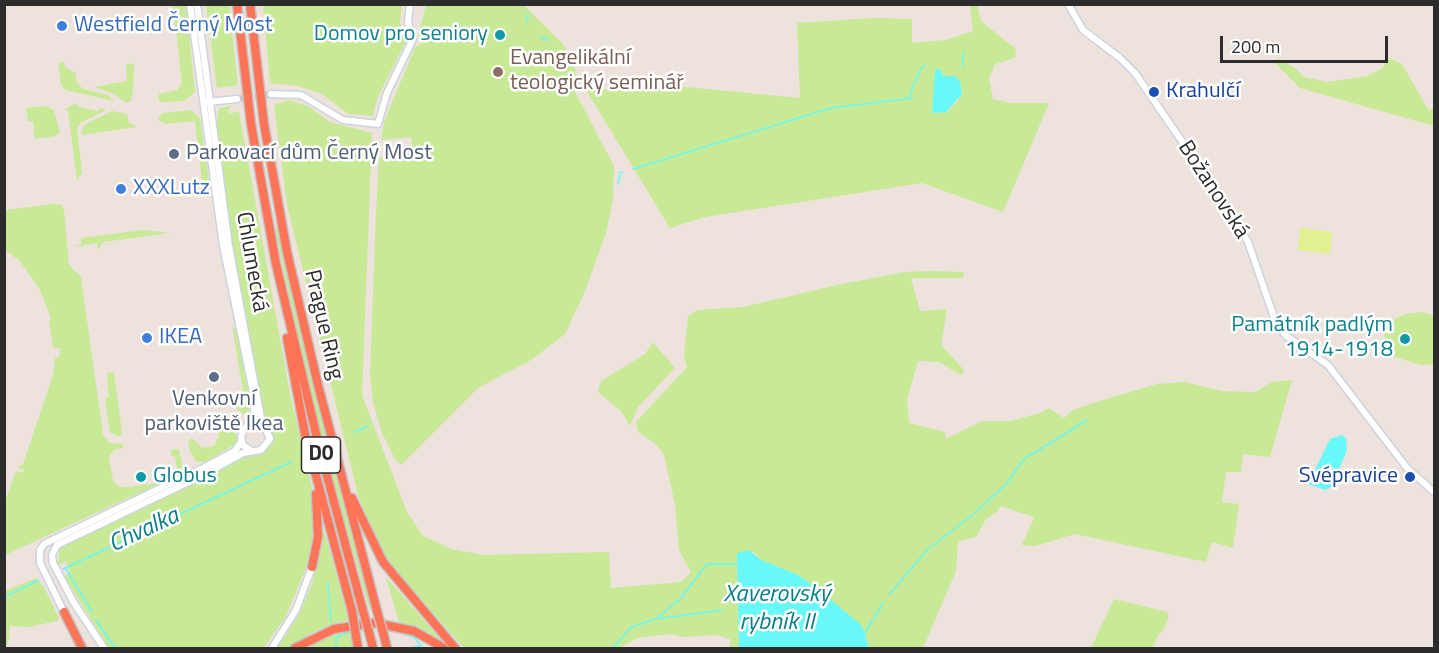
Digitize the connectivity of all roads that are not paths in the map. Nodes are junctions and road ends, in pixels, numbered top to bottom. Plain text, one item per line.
1 (190, 4) edge
2 (197, 4) edge
3 (237, 4) edge
4 (250, 4) edge
5 (410, 4) edge
6 (1068, 4) edge
7 (271, 94) tunnel mouth
8 (237, 99) tunnel mouth
9 (211, 102) junction
10 (202, 103) junction
11 (283, 298) junction
12 (249, 424) junction
13 (266, 427) junction
14 (241, 441) junction
15 (252, 451) junction
16 (339, 467) junction
17 (315, 476) junction
18 (1434, 492) edge
19 (312, 567) joint
20 (64, 612) joint
21 (82, 648) edge
22 (105, 648) edge
23 (272, 648) edge
24 (295, 648) edge
25 (358, 648) edge
26 (373, 648) edge
27 (387, 648) edge
28 (444, 648) edge
29 (455, 648) edge

1 - 10 main road, Chlumecká
2 - 9 main road, Chlumecká
3 - 11 highway, Prague Ring / D0
4 - 16 highway, Prague Ring / D0
5 - 7 main road
6 - 18 main road, Božanovská
8 - 9 main road
9 - 10 main road
9 - 13 main road, Chlumecká
10 - 12 main road, Chlumecká
11 - 17 highway
11 - 26 highway, Prague Ring / D0, bridge
12 - 13 main road
12 - 14 main road
13 - 15 main road
14 - 15 main road
14 - 20 main road
15 - 22 main road
16 - 27 highway, Prague Ring / D0, bridge
16 - 29 highway
17 - 19 highway
17 - 25 highway, bridge
19 - 23 main road
20 - 21 highway
24 - 28 highway

